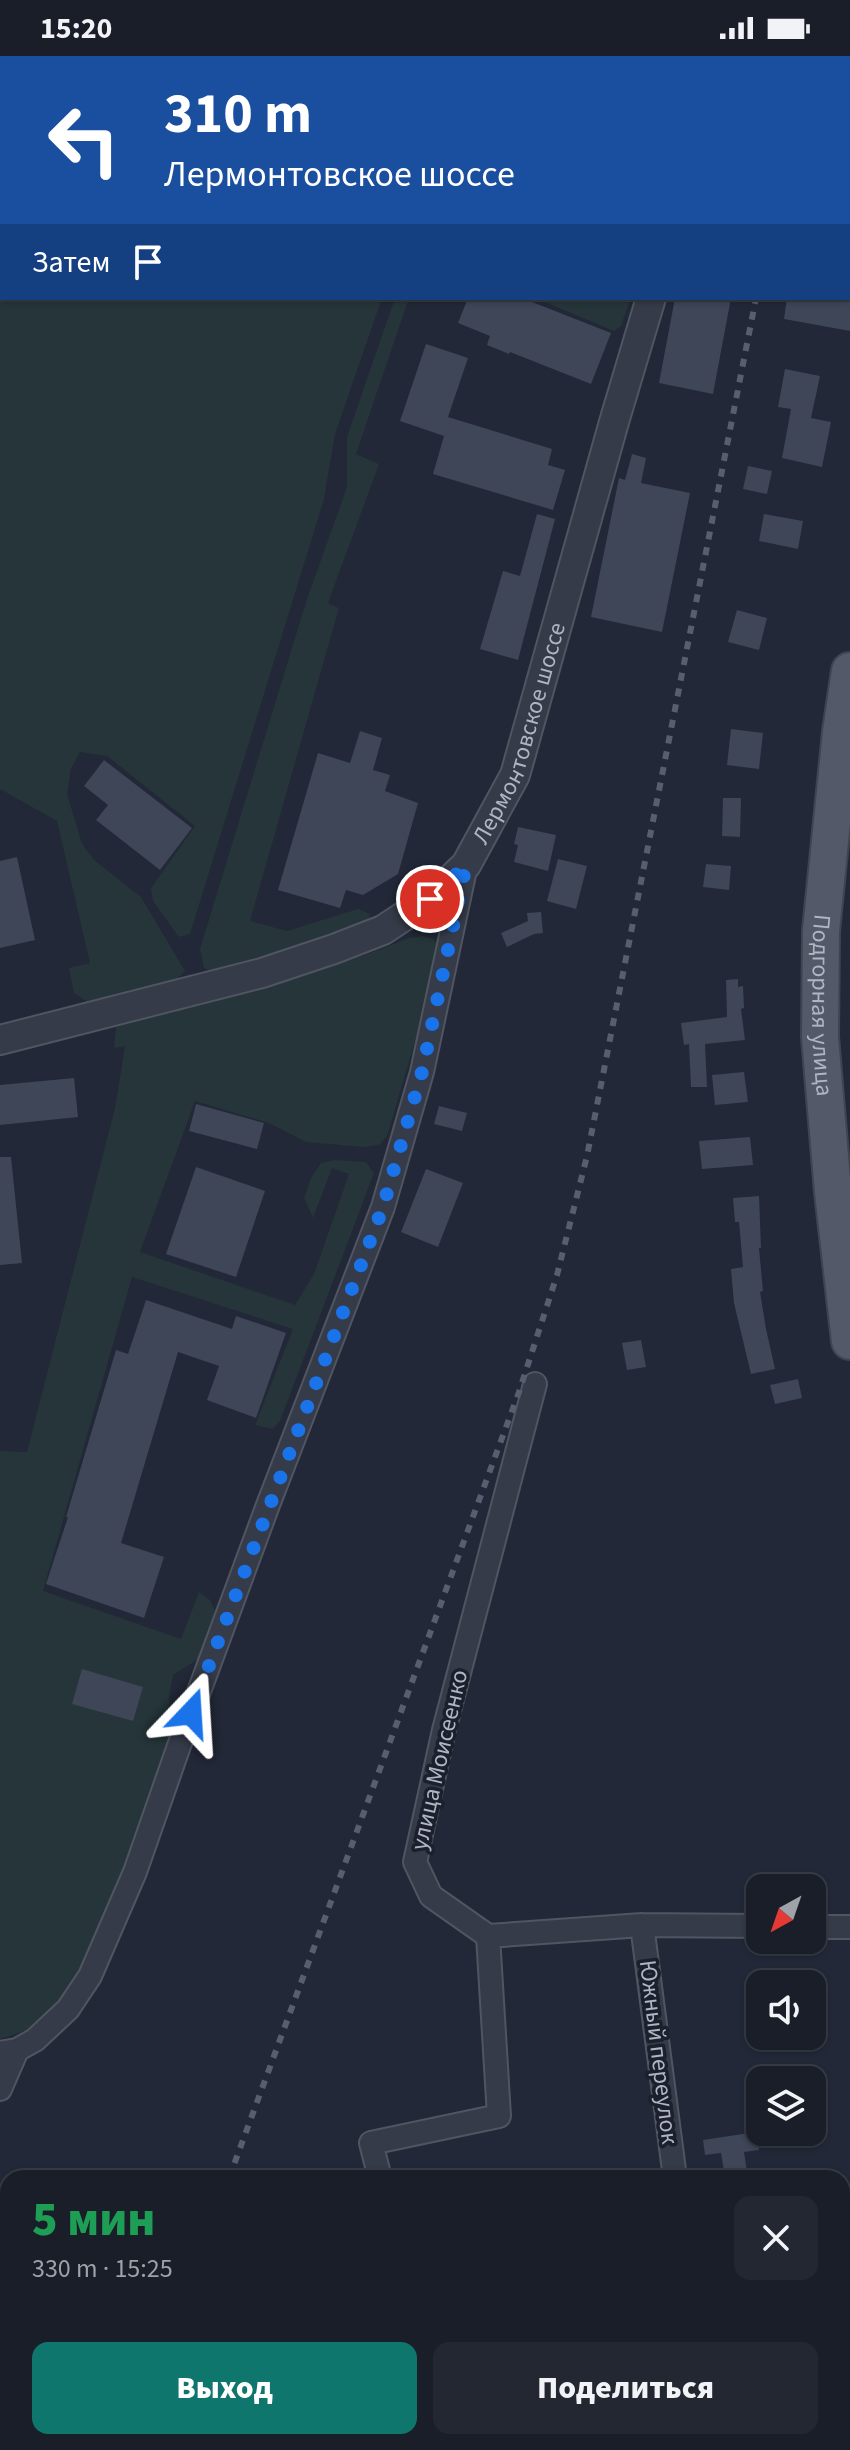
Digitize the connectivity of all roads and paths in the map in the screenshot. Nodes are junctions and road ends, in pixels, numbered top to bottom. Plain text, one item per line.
1 (650, 300) edge
2 (850, 671) edge
3 (845, 733) edge
4 (466, 865) junction
5 (0, 1040) edge
6 (850, 1341) edge
7 (535, 1384) dead end
8 (642, 1925) junction
9 (746, 1926) edge
10 (826, 1927) edge
11 (850, 1927) edge
12 (488, 1936) junction
13 (8, 2052) edge
14 (0, 2089) edge
15 (378, 2170) edge
16 (674, 2170) edge

1 - 4 street, Лермонтовское шоссе
2 - 3 main road, Подгорная улица
3 - 6 main road, Подгорная улица
4 - 5 street, Лермонтовское шоссе
4 - 13 street
7 - 12 street, улица Моисеенко
8 - 9 street
8 - 12 street
8 - 16 street, Южный переулок
10 - 11 street
12 - 15 street
13 - 14 street

